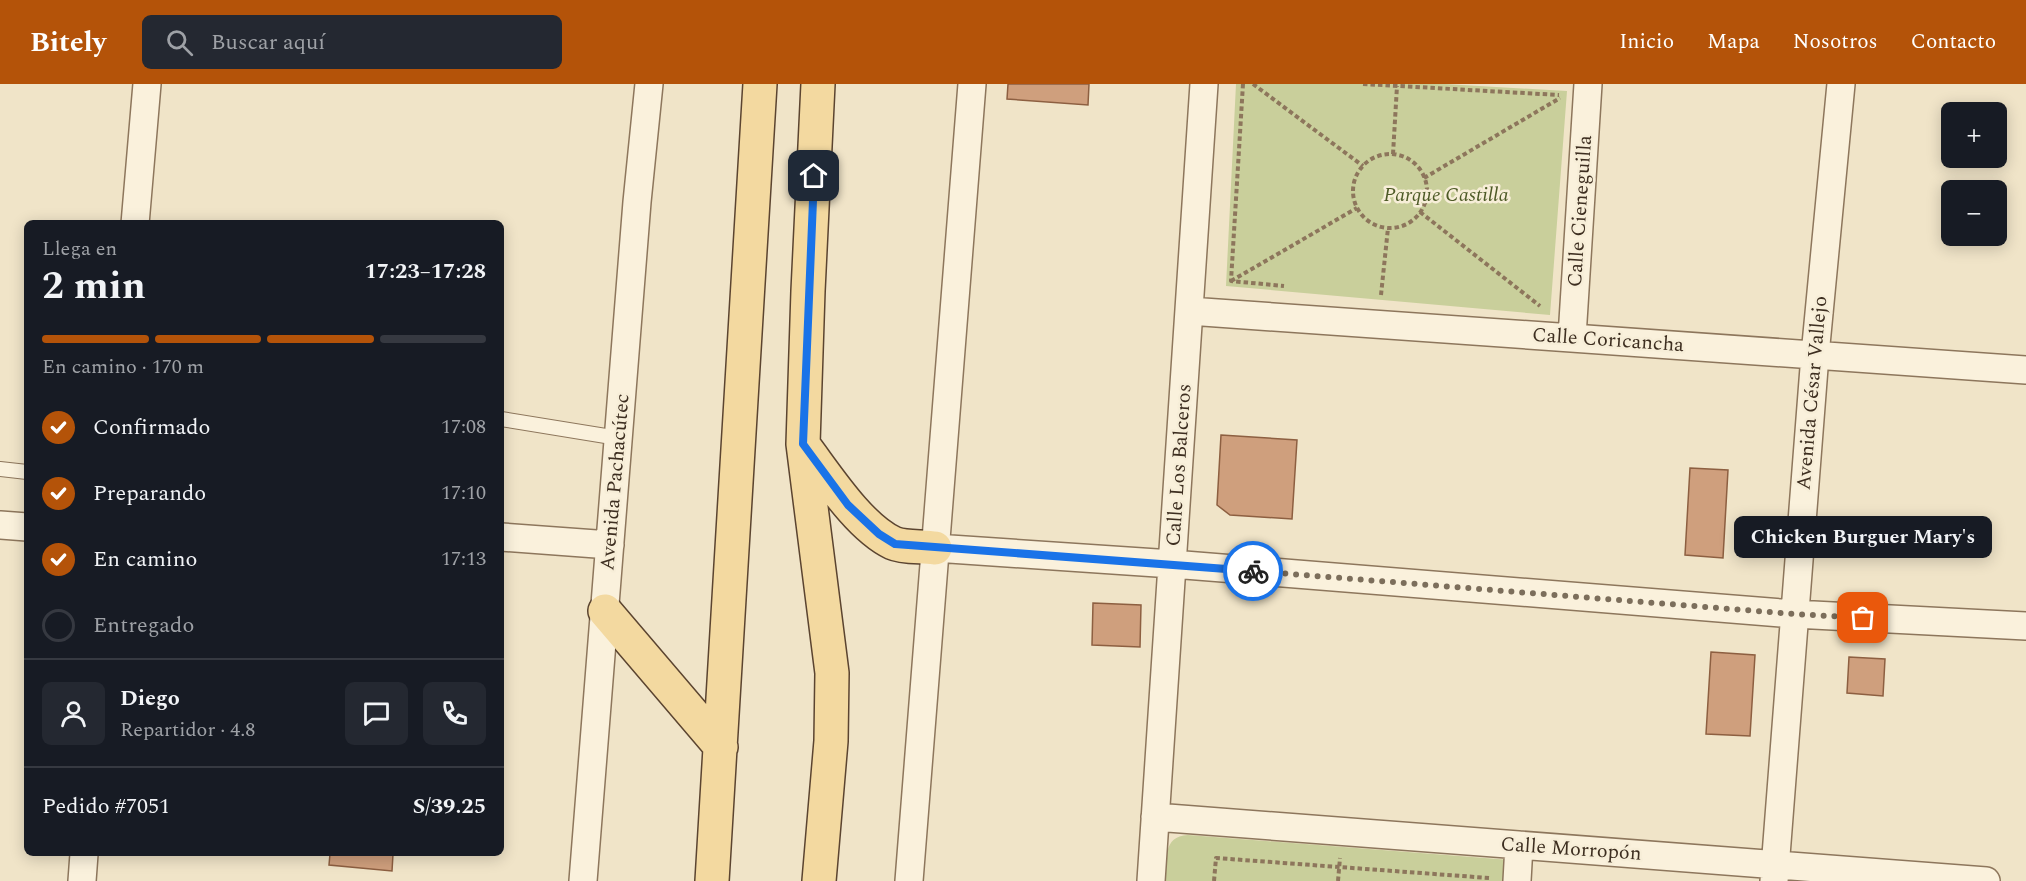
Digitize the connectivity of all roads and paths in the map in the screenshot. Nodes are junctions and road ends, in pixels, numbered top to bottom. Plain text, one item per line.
1 (147, 84) edge
2 (650, 84) edge
3 (760, 84) edge
4 (818, 84) edge
5 (972, 84) edge
6 (1204, 84) edge
7 (1243, 84) edge
8 (1253, 84) edge
9 (1363, 84) edge
10 (1588, 84) edge
11 (1841, 84) edge
12 (1397, 86) junction
13 (1563, 96) junction
14 (1562, 108) dead end
15 (1393, 154) junction
16 (1363, 166) junction
17 (1424, 178) junction
18 (1357, 208) junction
19 (1420, 212) junction
20 (135, 220) edge
21 (1388, 228) junction
22 (1231, 282) junction
23 (1288, 287) dead end
24 (1370, 294) dead end
25 (1381, 295) junction
26 (1393, 296) dead end
27 (1533, 308) dead end
28 (1189, 311) junction
29 (1572, 337) junction
30 (1815, 355) junction
31 (2026, 370) edge
32 (504, 419) edge
33 (618, 438) junction
34 (803, 444) junction
35 (0, 469) edge
36 (24, 472) edge
37 (0, 525) edge
38 (24, 527) edge
39 (504, 537) edge
40 (610, 545) junction
41 (935, 548) junction
42 (1172, 564) junction
43 (605, 611) junction
44 (1794, 614) junction
45 (2026, 626) edge
46 (721, 747) junction
47 (1155, 817) junction
48 (1519, 845) junction
49 (84, 856) edge
50 (1775, 873) edge
51 (82, 881) edge
52 (583, 881) edge
53 (712, 881) edge
54 (819, 881) edge
55 (909, 881) edge
56 (1151, 881) edge
57 (1214, 881) edge
58 (1490, 881) edge
59 (1517, 881) edge
60 (1986, 881) edge

1 - 20 street
2 - 33 street, Avenida Pachacútec
3 - 46 main road
4 - 34 main road
5 - 41 street
6 - 28 street, Calle Los Balceros
7 - 22 path
8 - 16 path
9 - 12 path
10 - 29 street, Calle Cieneguilla
11 - 30 street, Avenida César Vallejo
12 - 13 path
12 - 15 path
13 - 14 path
13 - 17 path
15 - 16 path
15 - 17 path
16 - 18 path
17 - 19 path
18 - 21 path
18 - 22 path
19 - 21 path
19 - 27 path
21 - 25 path
22 - 23 path
22 - 28 path
24 - 25 path
25 - 26 path
28 - 29 street, Calle Coricancha
28 - 42 street, Calle Los Balceros
29 - 30 street, Calle Coricancha
30 - 31 street, Calle Coricancha
30 - 44 street, Avenida César Vallejo
32 - 33 lane
33 - 40 street, Avenida Pachacútec
34 - 41 main road
34 - 54 main road
35 - 36 lane
37 - 38 street
39 - 40 street
40 - 43 street, Avenida Pachacútec
41 - 42 street
41 - 55 street
42 - 44 street
42 - 47 street, Calle Los Balceros
43 - 46 main road
43 - 52 street, Avenida Pachacútec
44 - 45 street
44 - 50 street, Avenida César Vallejo
46 - 53 main road
47 - 48 street, Calle Morropón
47 - 56 street, Calle Los Balceros
48 - 50 street, Calle Morropón
48 - 59 street
49 - 51 street
50 - 60 street, Calle Morropón
57 - 58 path

